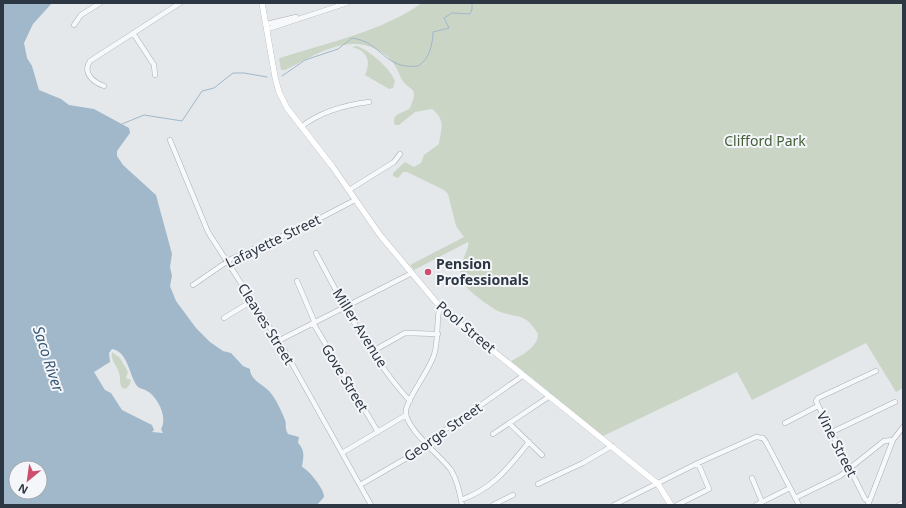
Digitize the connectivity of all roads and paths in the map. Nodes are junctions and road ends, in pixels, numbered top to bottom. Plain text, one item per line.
1 (100, 3) edge
2 (180, 3) edge
3 (262, 3) edge
4 (347, 3) edge
5 (74, 25) dead end
6 (267, 26) junction
7 (133, 32) junction
8 (156, 75) dead end
9 (104, 86) dead end
10 (369, 102) dead end
11 (301, 127) junction
12 (170, 140) dead end
13 (400, 154) dead end
14 (349, 190) junction
15 (355, 200) junction
16 (316, 253) dead end
17 (227, 262) junction
18 (412, 273) junction
19 (297, 281) dead end
20 (193, 285) dead end
21 (252, 301) junction
22 (345, 308) junction
23 (440, 308) junction
24 (224, 318) dead end
25 (314, 323) junction
26 (438, 334) junction
27 (278, 341) junction
28 (373, 351) junction
29 (876, 371) dead end
30 (524, 375) junction
31 (550, 396) junction
32 (410, 400) junction
33 (895, 402) dead end
34 (818, 406) junction
35 (406, 415) junction
36 (509, 423) junction
37 (785, 423) dead end
38 (903, 427) edge
39 (378, 432) junction
40 (832, 432) junction
41 (493, 434) dead end
42 (893, 440) junction
43 (529, 442) junction
44 (427, 445) junction
45 (612, 446) junction
46 (342, 453) junction
47 (542, 455) dead end
48 (698, 463) junction
49 (850, 468) junction
50 (752, 478) dead end
51 (538, 484) dead end
52 (658, 484) junction
53 (360, 485) junction
54 (790, 488) junction
55 (513, 495) dead end
56 (795, 498) junction
57 (762, 502) junction
58 (462, 503) edge
59 (903, 503) edge
60 (496, 504) edge
61 (868, 504) edge
62 (372, 505) edge
63 (614, 505) edge
64 (671, 505) edge
65 (677, 505) edge
66 (756, 505) edge
67 (799, 505) edge
68 (899, 505) edge

1 - 5 street
2 - 7 street
3 - 6 main road, Pool Street
4 - 6 street
6 - 11 main road, Pool Street
7 - 8 street
7 - 9 street
10 - 11 street
11 - 14 main road, Pool Street
12 - 17 street, Cleaves Street
13 - 14 street
14 - 15 main road, Pool Street
15 - 17 street, Lafayette Street
15 - 18 main road, Pool Street
16 - 22 street, Miller Avenue
17 - 20 street, Lafayette Street
17 - 21 street, Cleaves Street
18 - 22 street
18 - 23 main road, Pool Street
19 - 25 street, Gove Street
21 - 24 street
21 - 27 street, Cleaves Street
22 - 25 street
22 - 28 street, Miller Avenue
23 - 26 street
23 - 30 main road, Pool Street
25 - 27 street
25 - 39 street, Gove Street
26 - 28 street
26 - 32 street
27 - 46 street, Cleaves Street
28 - 32 street, Miller Avenue
29 - 34 street, Vine Street
30 - 31 main road, Pool Street
30 - 44 street, George Street
31 - 36 street
31 - 45 main road, Pool Street
32 - 35 street
33 - 40 street
34 - 37 street
34 - 40 street, Vine Street
35 - 39 street
35 - 44 street
36 - 41 street
36 - 43 street
38 - 42 street
39 - 46 street
40 - 49 street, Vine Street
42 - 49 street
42 - 61 street
43 - 47 street
43 - 58 street
44 - 53 street, George Street
44 - 58 street
45 - 51 street
45 - 52 main road, Pool Street
46 - 53 street, Cleaves Street
48 - 52 street
48 - 54 street
48 - 65 street
49 - 56 street
49 - 61 street, Vine Street
50 - 57 street
52 - 63 street
52 - 64 main road, Pool Street
53 - 62 street, Cleaves Street
54 - 56 street
54 - 57 street
55 - 60 street
56 - 67 street
57 - 66 street
59 - 68 street

